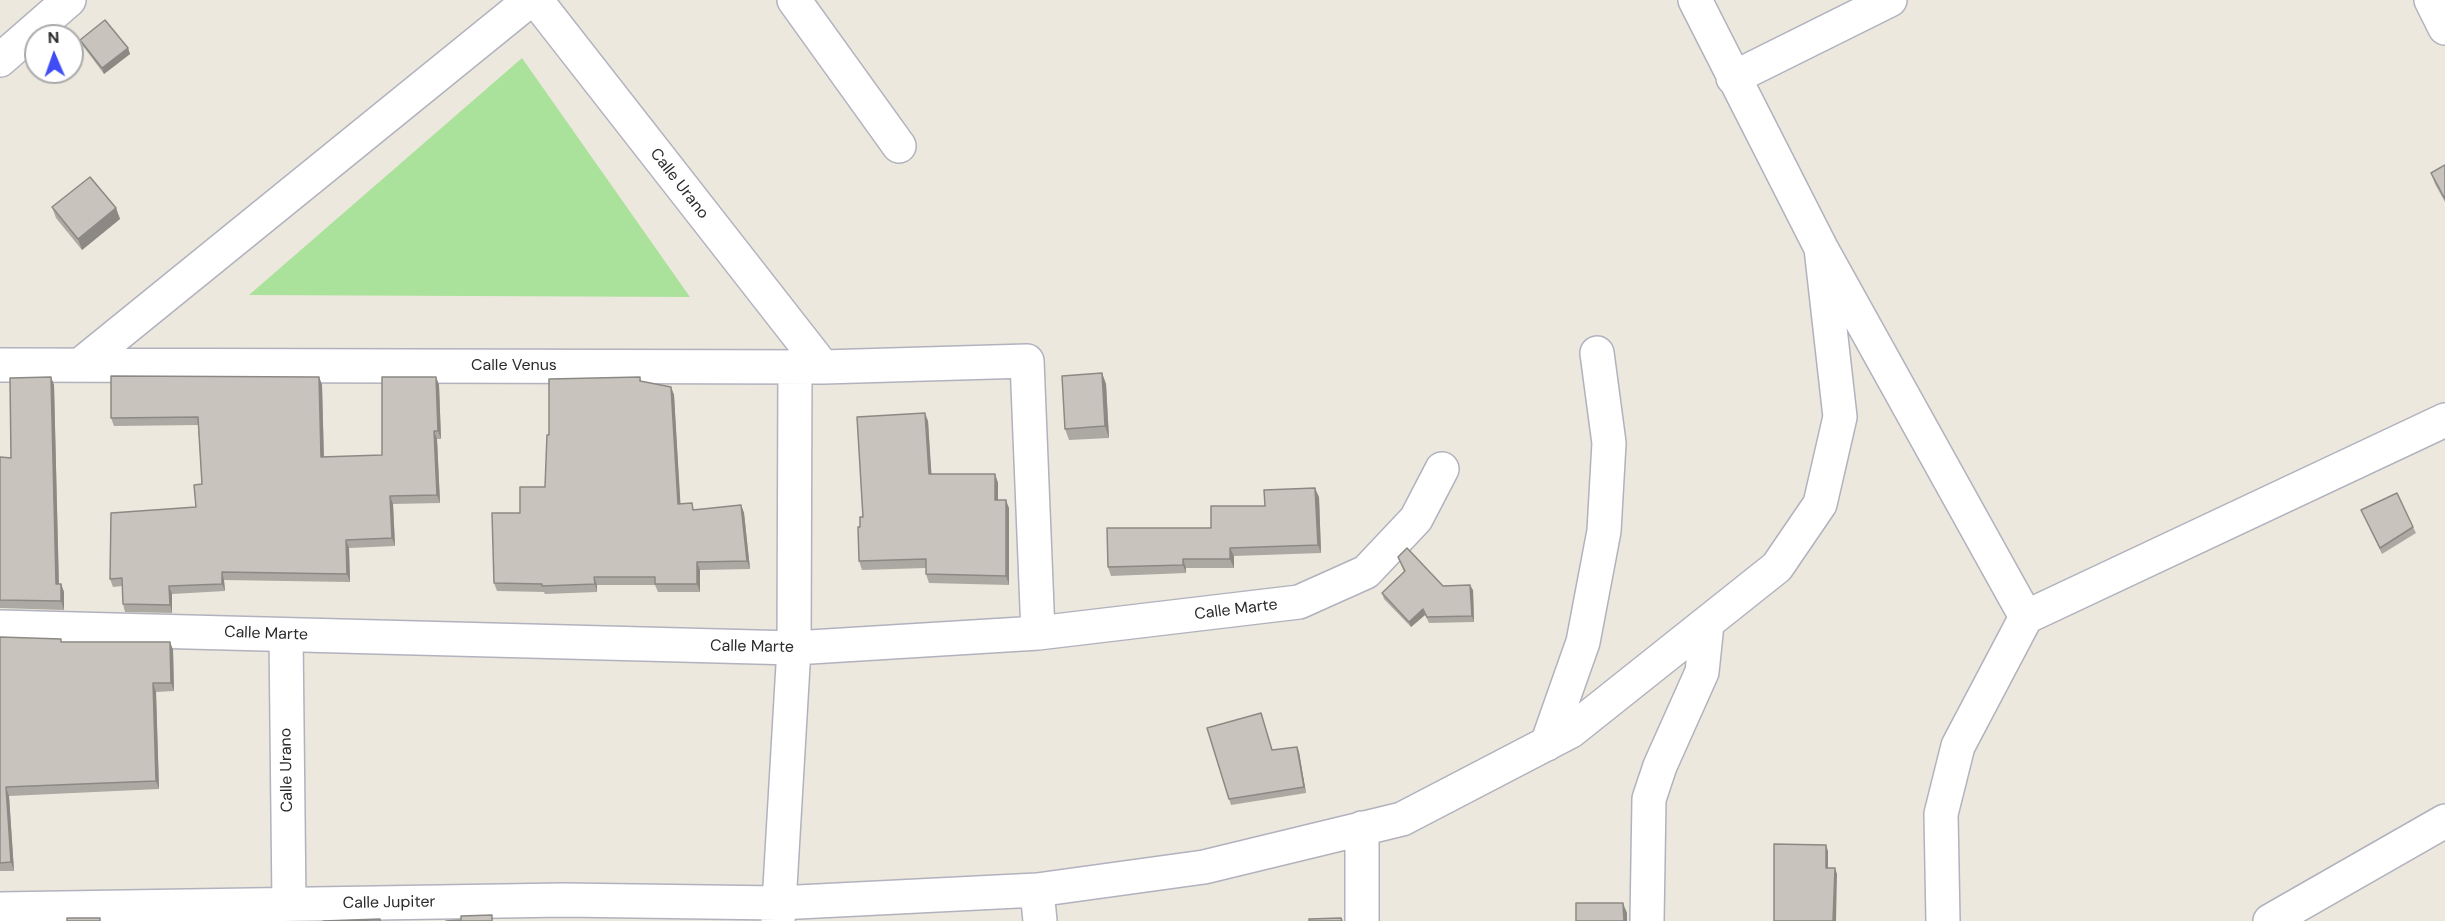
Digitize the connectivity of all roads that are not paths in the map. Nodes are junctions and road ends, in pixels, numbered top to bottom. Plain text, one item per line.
1 (69, 0) edge
2 (530, 0) edge
3 (536, 0) edge
4 (794, 0) edge
5 (1695, 0) edge
6 (1890, 0) edge
7 (2431, 0) edge
8 (2445, 28) edge
9 (0, 60) edge
10 (1733, 78) junction
11 (899, 146) dead end
12 (1821, 248) junction
13 (1597, 353) dead end
14 (0, 365) edge
15 (80, 365) junction
16 (809, 367) junction
17 (2445, 420) edge
18 (1442, 469) dead end
19 (2026, 617) junction
20 (1707, 624) junction
21 (0, 627) edge
22 (1038, 633) junction
23 (285, 635) junction
24 (794, 648) junction
25 (1547, 744) junction
26 (2445, 821) edge
27 (1362, 828) junction
28 (289, 904) junction
29 (1039, 905) edge
30 (0, 909) edge
31 (564, 911) edge
32 (778, 912) edge
33 (1362, 921) edge
34 (1647, 921) edge
35 (1944, 921) edge
36 (2270, 921) edge

1 - 9 street
2 - 15 street
3 - 16 street, Calle Urano
4 - 11 street
5 - 10 street
6 - 10 street
7 - 8 street
10 - 12 street
12 - 19 street
12 - 20 street, Calle Jupiter
13 - 25 street
14 - 15 street, Calle Venus
15 - 16 street, Calle Venus
16 - 22 street, Calle Venus
16 - 24 street
17 - 19 street
18 - 22 street, Calle Marte
19 - 35 street
20 - 25 street, Calle Jupiter
20 - 34 street
21 - 23 street, Calle Marte
22 - 24 street, Calle Marte
23 - 24 street, Calle Marte
23 - 28 street, Calle Urano
24 - 32 street
25 - 27 street, Calle Jupiter
26 - 36 street
27 - 29 street, Calle Jupiter
27 - 33 street
28 - 30 street, Calle Jupiter
28 - 31 street, Calle Jupiter
29 - 32 street, Calle Jupiter
31 - 32 street, Calle Jupiter

